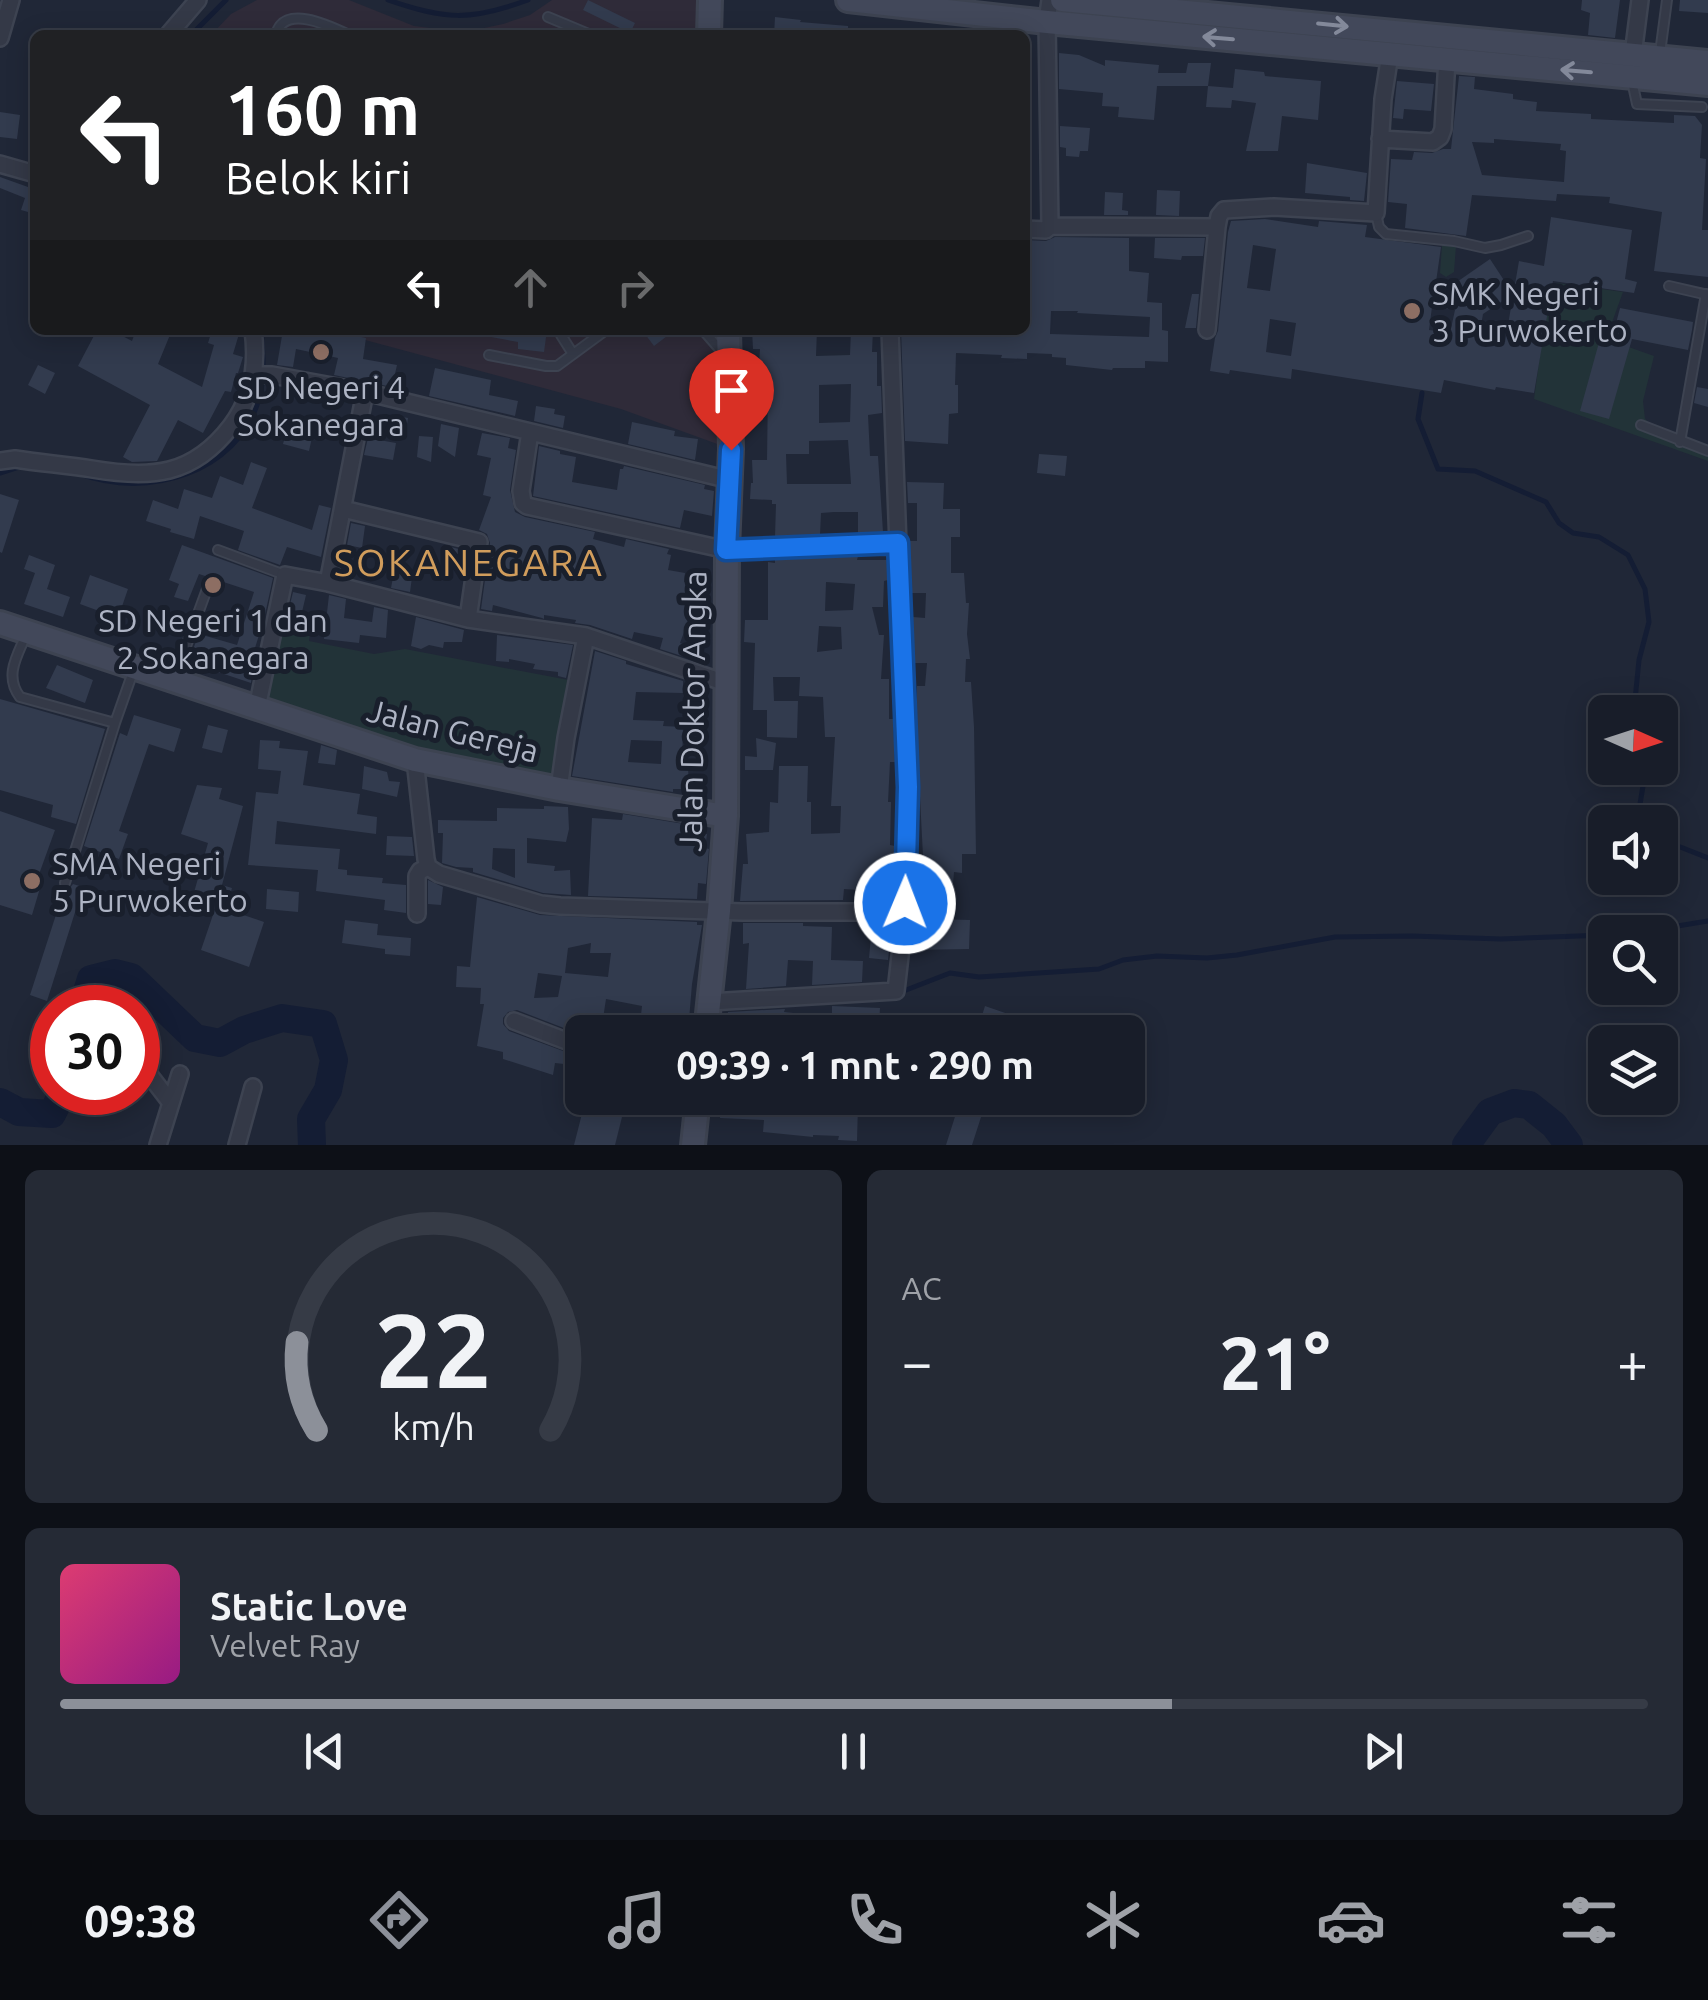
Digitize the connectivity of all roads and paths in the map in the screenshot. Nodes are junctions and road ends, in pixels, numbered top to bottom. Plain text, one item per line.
1 (11, 0) edge
2 (198, 0) edge
3 (710, 0) edge
4 (848, 0) edge
5 (1062, 0) edge
6 (1640, 0) edge
7 (1666, 0) edge
8 (1166, 5) edge
9 (1232, 8) edge
10 (1048, 11) edge
11 (548, 18) dead end
12 (172, 30) edge
13 (277, 30) edge
14 (338, 30) edge
15 (578, 30) edge
16 (709, 30) edge
17 (1273, 31) junction
18 (0, 38) edge
19 (1478, 51) junction
20 (1390, 54) junction
21 (1660, 57) junction
22 (1446, 59) junction
23 (1708, 62) edge
24 (1632, 66) junction
25 (1705, 96) edge
26 (1380, 139) junction
27 (0, 164) edge
28 (30, 173) edge
29 (1376, 213) junction
30 (1050, 226) junction
31 (1217, 227) junction
32 (1030, 229) edge
33 (1528, 236) dead end
34 (1668, 286) dead end
35 (1707, 295) edge
36 (1206, 330) dead end
37 (254, 335) edge
38 (561, 335) edge
39 (599, 335) edge
40 (707, 335) edge
41 (728, 335) edge
42 (890, 335) edge
43 (573, 354) junction
44 (489, 355) dead end
45 (729, 360) junction
46 (263, 375) junction
47 (365, 392) junction
48 (1641, 425) dead end
49 (530, 432) junction
50 (1680, 442) junction
51 (1708, 451) edge
52 (0, 460) edge
53 (730, 480) junction
54 (344, 509) junction
55 (898, 543) junction
56 (218, 550) dead end
57 (726, 550) junction
58 (285, 575) junction
59 (328, 583) junction
60 (208, 588) dead end
61 (468, 620) junction
62 (0, 623) edge
63 (27, 631) junction
64 (586, 636) junction
65 (135, 667) junction
66 (174, 679) junction
67 (726, 683) junction
68 (257, 708) junction
69 (114, 723) junction
70 (415, 760) junction
71 (559, 789) junction
72 (726, 816) junction
73 (428, 868) junction
74 (65, 883) dead end
75 (719, 911) junction
76 (905, 912) junction
77 (417, 914) dead end
78 (710, 1002) junction
79 (708, 1015) edge
80 (514, 1022) dead end
81 (565, 1041) edge
82 (180, 1074) dead end
83 (253, 1088) dead end
84 (160, 1089) edge
85 (171, 1104) junction
86 (696, 1115) edge
87 (693, 1143) edge
88 (158, 1145) edge
89 (237, 1145) edge

1 - 18 street
2 - 12 street
3 - 16 street
4 - 10 street
5 - 8 street
6 - 24 street
7 - 21 lane
8 - 9 street
9 - 17 street
17 -> 10 street
10 - 30 street
11 - 15 lane
13 - 14 lane
17 -> 19 street
17 - 20 street
19 - 22 street
19 - 24 street
20 - 22 street
20 - 26 street
21 - 23 street
21 - 24 street
22 - 26 street
24 - 25 street
26 - 29 street
27 - 28 street
29 - 31 street
29 - 33 lane
30 - 31 street
30 - 32 street
31 - 36 street
34 - 35 lane
35 - 50 lane
37 - 46 street
38 - 43 lane
39 - 43 lane
40 - 45 lane
41 - 45 street, Jalan Doktor Angka
42 - 55 street
43 - 44 lane
45 - 53 street, Jalan Doktor Angka
46 - 47 street
46 - 52 street
47 - 49 street
47 - 54 street
48 - 50 lane
49 - 53 street
49 - 57 street
50 - 51 lane
53 - 57 street, Jalan Doktor Angka
54 - 59 street
54 - 61 street
55 - 57 street
55 - 76 street
56 - 58 lane
57 - 67 street, Jalan Doktor Angka
58 - 59 street
58 - 68 street
59 - 61 street
60 - 66 lane
61 - 64 street
62 - 63 street, Jalan Gereja
63 - 65 street, Jalan Gereja
63 - 69 lane
64 - 67 street
64 - 71 street
65 - 66 street, Jalan Gereja
65 - 69 lane
66 - 68 street, Jalan Gereja
67 - 72 street, Jalan Doktor Angka
68 - 70 street, Jalan Gereja
69 - 74 lane
70 - 71 street, Jalan Gereja
70 - 73 street
71 - 72 street, Jalan Gereja
72 - 75 street, Jalan Doktor Angka
73 - 75 street
73 - 77 street
75 - 76 street
75 - 78 street, Jalan Doktor Angka
76 - 78 street
78 - 79 street, Jalan Doktor Angka
80 - 81 street
82 - 85 street
83 - 89 street
84 - 85 street
85 - 88 street
86 - 87 street

